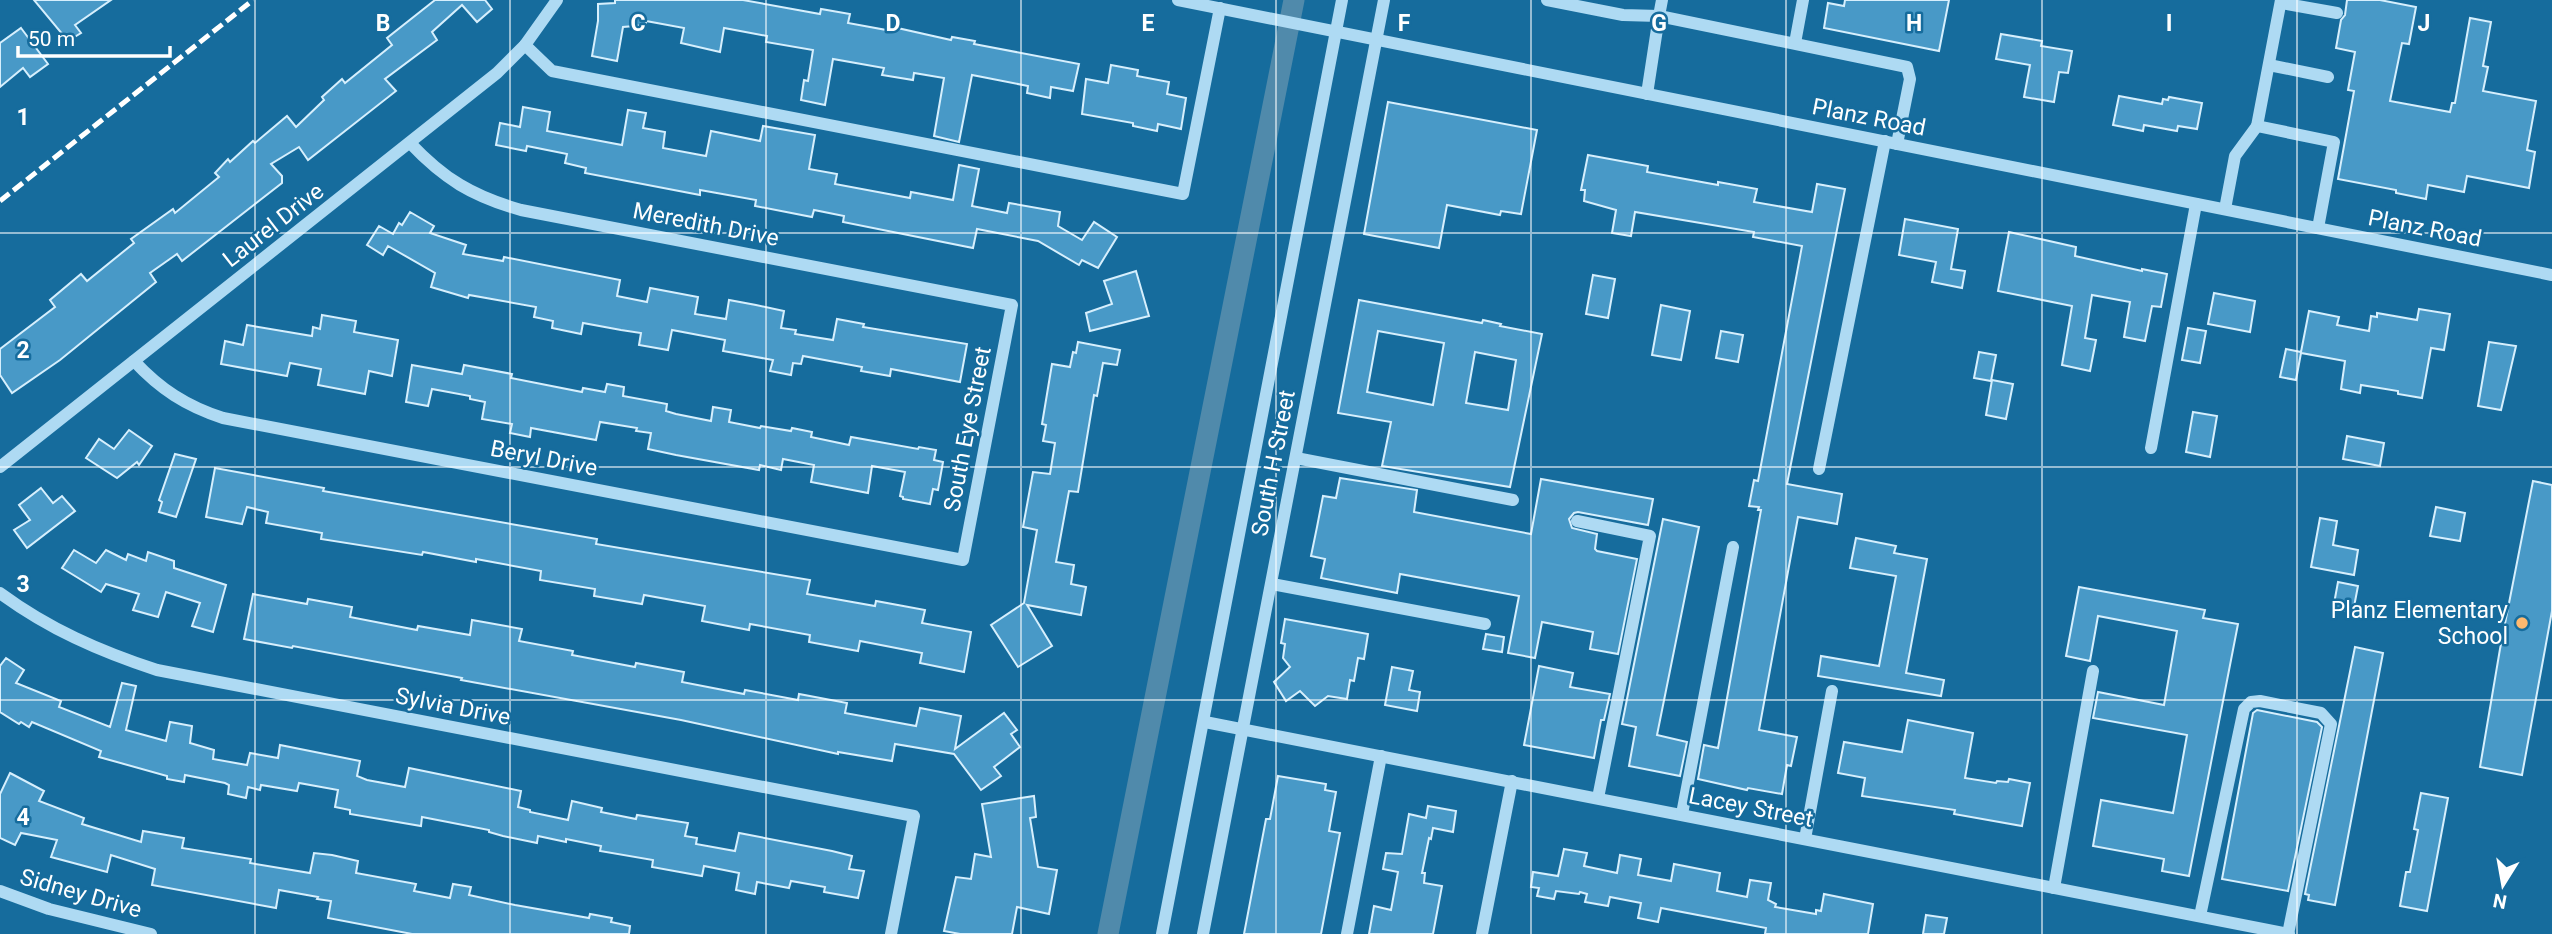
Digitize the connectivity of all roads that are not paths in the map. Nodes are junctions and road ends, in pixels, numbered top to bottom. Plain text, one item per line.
1 (557, 0) edge
2 (1178, 0) edge
3 (1342, 0) edge
4 (1384, 0) edge
5 (1547, 0) edge
6 (1662, 0) edge
7 (1803, 0) edge
8 (2281, 1) edge
9 (1220, 8) junction
10 (2337, 13) dead end
11 (1659, 16) junction
12 (1336, 32) junction
13 (1376, 40) junction
14 (1795, 43) junction
15 (525, 45) junction
16 (2269, 65) junction
17 (2328, 77) dead end
18 (1647, 94) junction
19 (2257, 127) junction
20 (410, 143) junction
21 (1891, 143) junction
22 (2196, 204) junction
23 (2225, 209) junction
24 (2318, 228) junction
25 (2552, 275) edge
26 (1012, 305) joint
27 (134, 361) junction
28 (2151, 447) dead end
29 (1296, 458) junction
30 (0, 467) edge
31 (1819, 469) dead end
32 (1513, 500) dead end
33 (1577, 520) dead end
34 (1733, 547) dead end
35 (963, 560) joint
36 (1272, 584) junction
37 (0, 593) edge
38 (1485, 624) dead end
39 (2092, 671) dead end
40 (1832, 691) dead end
41 (1205, 722) junction
42 (1244, 730) junction
43 (1381, 756) junction
44 (1512, 780) junction
45 (1598, 798) junction
46 (1682, 814) junction
47 (1805, 839) junction
48 (2053, 888) junction
49 (0, 891) edge
50 (2200, 916) junction
51 (129, 932) edge
52 (152, 934) edge
53 (891, 934) edge
54 (1162, 934) edge
55 (1203, 934) edge
56 (1347, 934) edge
57 (1482, 934) edge
58 (2288, 934) edge

1 - 15 street, Laurel Drive
2 - 9 street, Planz Road
3 - 12 street, South H Street
4 - 13 street, South H Street
5 - 11 street
6 - 11 street
7 - 14 street
8 - 10 street
8 - 16 street
9 - 12 street, Planz Road
9 - 15 street
11 - 14 street
11 - 18 street
12 - 13 street, Planz Road
12 - 41 street, South H Street
13 - 18 street, Planz Road
13 - 29 street, South H Street
14 - 21 street
15 - 20 street, Laurel Drive
16 - 17 street
16 - 19 street
18 - 21 street, Planz Road
19 - 23 street
19 - 24 street
20 - 26 street, Meredith Drive
20 - 27 street, Laurel Drive
21 - 22 street, Planz Road
21 - 31 street
22 - 23 street, Planz Road
22 - 28 street
23 - 24 street, Planz Road
24 - 25 street, Planz Road
26 - 35 street, South Eye Street
27 - 30 street, Laurel Drive
27 - 35 street, Beryl Drive
29 - 32 street
29 - 36 street, South H Street
33 - 45 street
34 - 46 street
36 - 38 street
36 - 42 street, South H Street
37 - 53 street, Sylvia Drive
39 - 48 street
40 - 47 street
41 - 42 street, Lacey Street
41 - 54 street, South H Street
42 - 43 street, Lacey Street
42 - 55 street, South H Street
43 - 44 street, Lacey Street
43 - 56 street
44 - 45 street, Lacey Street
44 - 57 street
45 - 46 street, Lacey Street
46 - 47 street, Lacey Street
47 - 48 street, Lacey Street
48 - 50 street, Lacey Street
49 - 51 street, Sidney Drive
50 - 58 street, Lacey Street
50 - 58 street
51 - 52 street, Sidney Drive

